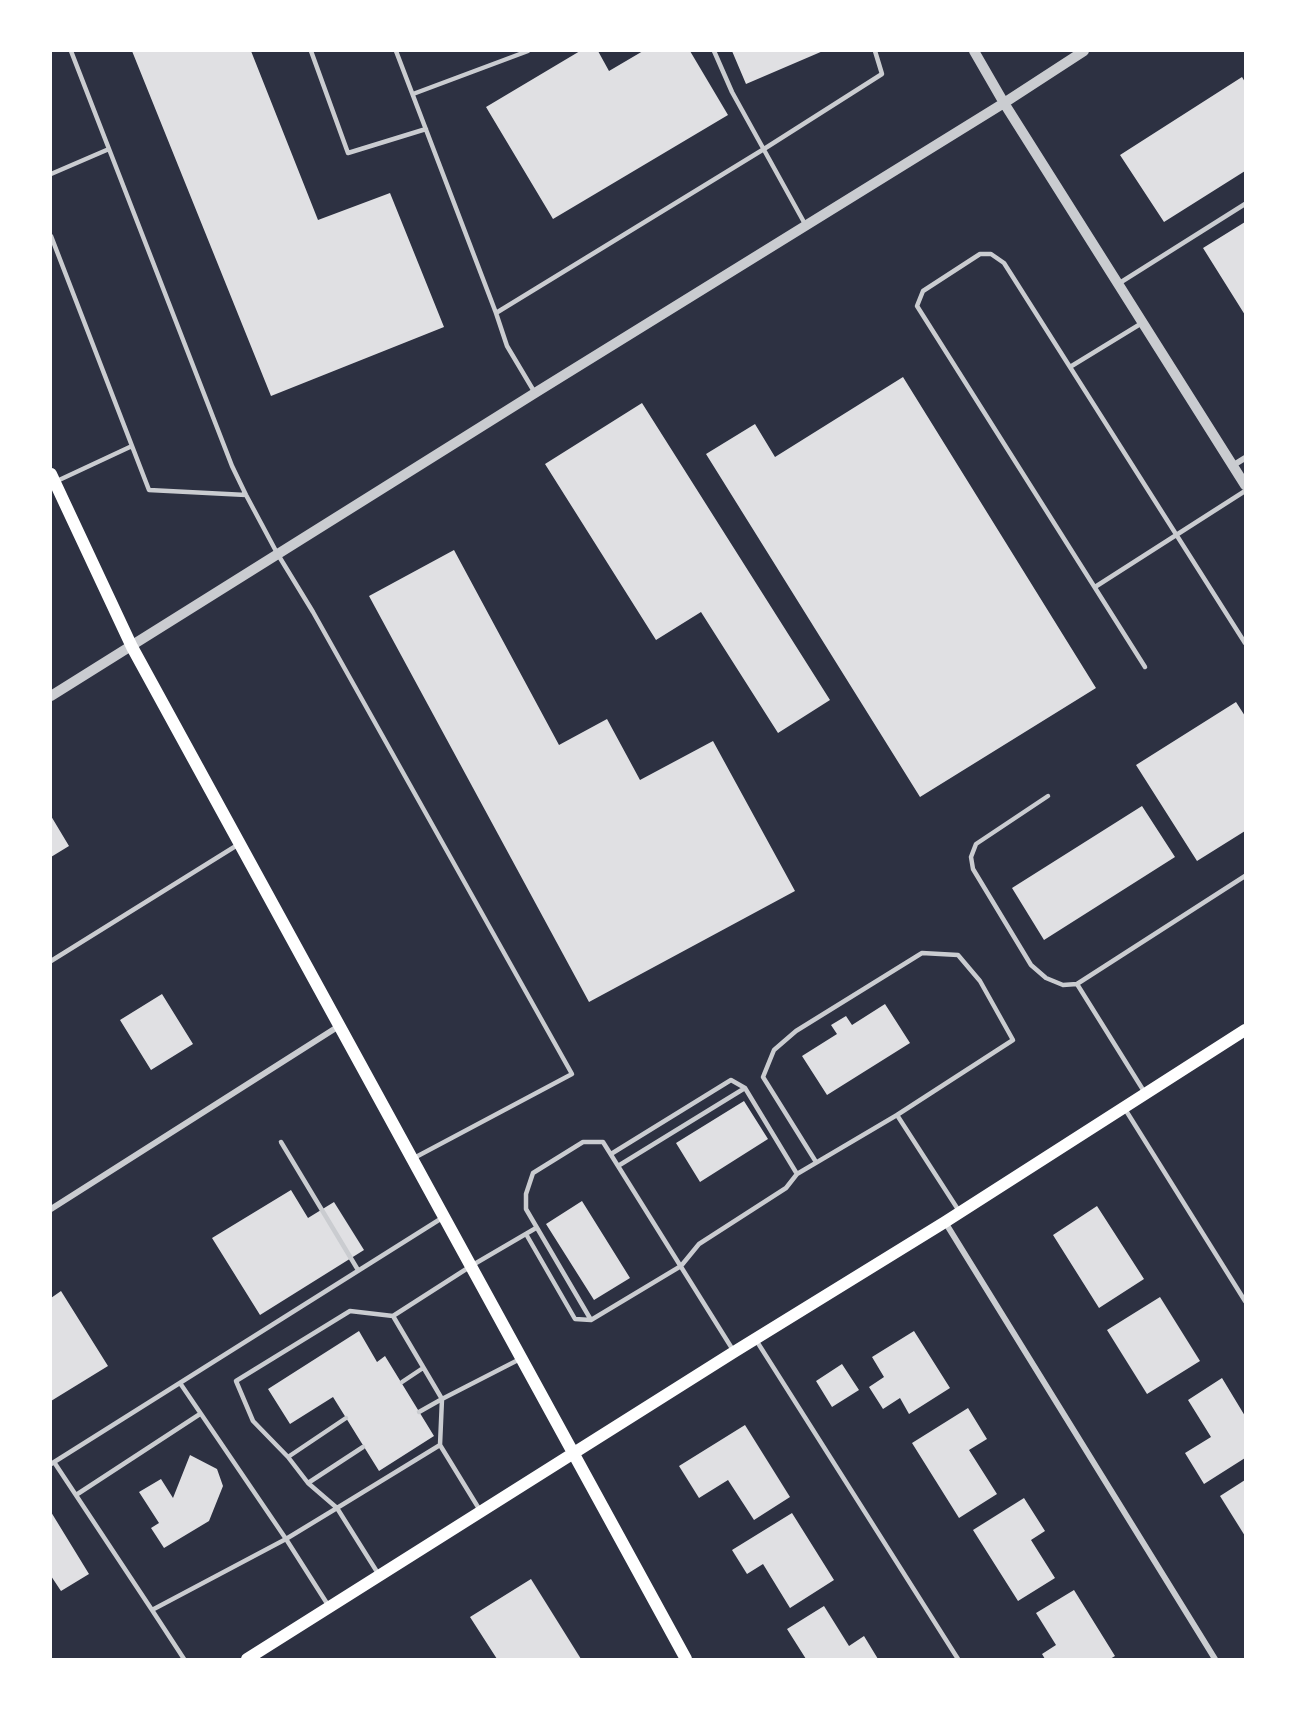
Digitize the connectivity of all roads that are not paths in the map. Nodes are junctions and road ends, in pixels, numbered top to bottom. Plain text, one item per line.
1 (71, 51) edge
2 (311, 51) edge
3 (396, 51) edge
4 (528, 51) edge
5 (714, 51) edge
6 (875, 51) edge
7 (974, 51) edge
8 (1084, 51) edge
9 (413, 94) junction
10 (1004, 103) junction
11 (426, 129) junction
12 (109, 149) junction
13 (764, 149) junction
14 (51, 174) edge
15 (1245, 204) edge
16 (806, 225) junction
17 (51, 236) edge
18 (1118, 284) junction
19 (496, 313) junction
20 (1142, 322) junction
21 (1070, 367) junction
22 (535, 393) junction
23 (132, 446) junction
24 (1245, 458) edge
25 (1232, 465) junction
26 (53, 478) edge
27 (1245, 485) edge
28 (1245, 491) edge
29 (246, 495) junction
30 (1177, 535) junction
31 (278, 553) junction
32 (1095, 587) junction
33 (1245, 643) edge
34 (132, 647) junction
35 (1145, 667) dead end
36 (51, 696) edge
37 (1048, 796) dead end
38 (239, 844) junction
39 (1244, 880) edge
40 (51, 961) edge
41 (1077, 984) junction
42 (340, 1026) junction
43 (1245, 1030) edge
44 (744, 1088) junction
45 (1145, 1093) junction
46 (1124, 1107) junction
47 (897, 1115) junction
48 (281, 1142) dead end
49 (612, 1154) junction
50 (412, 1159) junction
51 (816, 1162) junction
52 (618, 1166) junction
53 (797, 1173) junction
54 (51, 1209) edge
55 (960, 1212) junction
56 (444, 1216) junction
57 (945, 1222) junction
58 (536, 1228) junction
59 (526, 1234) junction
60 (471, 1266) junction
61 (681, 1266) junction
62 (358, 1270) junction
63 (1245, 1301) edge
64 (393, 1316) junction
65 (591, 1320) junction
66 (755, 1339) junction
67 (734, 1352) junction
68 (522, 1359) junction
69 (423, 1368) junction
70 (402, 1382) dead end
71 (180, 1383) junction
72 (442, 1399) junction
73 (419, 1412) dead end
74 (201, 1414) junction
75 (346, 1418) dead end
76 (440, 1445) junction
77 (363, 1447) dead end
78 (574, 1454) junction
79 (288, 1457) junction
80 (53, 1463) edge
81 (309, 1483) junction
82 (76, 1495) junction
83 (337, 1508) junction
84 (481, 1512) junction
85 (286, 1539) junction
86 (379, 1575) junction
87 (329, 1607) junction
88 (152, 1610) junction
89 (184, 1659) edge
90 (247, 1659) edge
91 (686, 1659) edge
92 (958, 1659) edge
93 (1215, 1659) edge

1 - 12 lane
2 - 11 lane
3 - 9 lane
4 - 9 lane
5 - 13 lane
6 - 13 lane
7 - 10 street
8 - 10 street
9 - 11 lane
10 - 16 street
10 - 18 street
11 - 19 lane
12 - 14 lane
12 - 29 lane
13 - 16 lane
13 - 19 lane
15 - 18 lane
16 - 22 street
17 - 23 lane
18 - 20 street
19 - 22 lane
20 - 21 lane
20 - 25 street
21 - 30 lane
21 - 32 lane
22 - 31 street
23 - 26 lane
23 - 29 lane
24 - 25 street
25 - 27 street
26 - 34 main road
28 - 30 lane
29 - 31 lane
30 - 32 lane
30 - 33 lane
31 - 34 street
31 - 50 lane
32 - 35 lane
34 - 36 street
34 - 38 main road
37 - 41 lane
38 - 40 lane
38 - 42 main road
39 - 41 lane
41 - 45 lane
42 - 50 main road
42 - 54 street
43 - 45 main road
44 - 49 lane
44 - 52 lane
44 - 53 lane
45 - 46 main road
46 - 55 main road
46 - 63 lane
47 - 51 lane
47 - 51 lane
47 - 55 lane
48 - 62 lane
49 - 52 lane
49 - 58 lane
50 - 56 main road
51 - 53 lane
52 - 61 lane
53 - 61 lane
55 - 57 main road
56 - 60 main road
56 - 62 lane
57 - 66 main road
57 - 93 street
58 - 59 lane
58 - 65 lane
59 - 60 lane
59 - 65 lane
60 - 64 lane
60 - 68 main road
61 - 65 lane
61 - 67 lane
62 - 71 lane
64 - 69 lane
64 - 79 lane
66 - 67 main road
66 - 92 lane
67 - 78 main road
68 - 72 lane
68 - 78 main road
69 - 70 lane
69 - 72 lane
71 - 74 lane
71 - 80 lane
72 - 73 lane
72 - 76 lane
74 - 82 lane
74 - 85 lane
75 - 79 lane
76 - 83 lane
76 - 84 lane
77 - 81 lane
78 - 84 main road
78 - 91 main road
79 - 81 lane
80 - 82 lane
81 - 83 lane
82 - 88 lane
83 - 85 lane
83 - 86 lane
84 - 86 main road
85 - 87 lane
85 - 88 lane
86 - 87 main road
87 - 90 main road
88 - 89 lane

